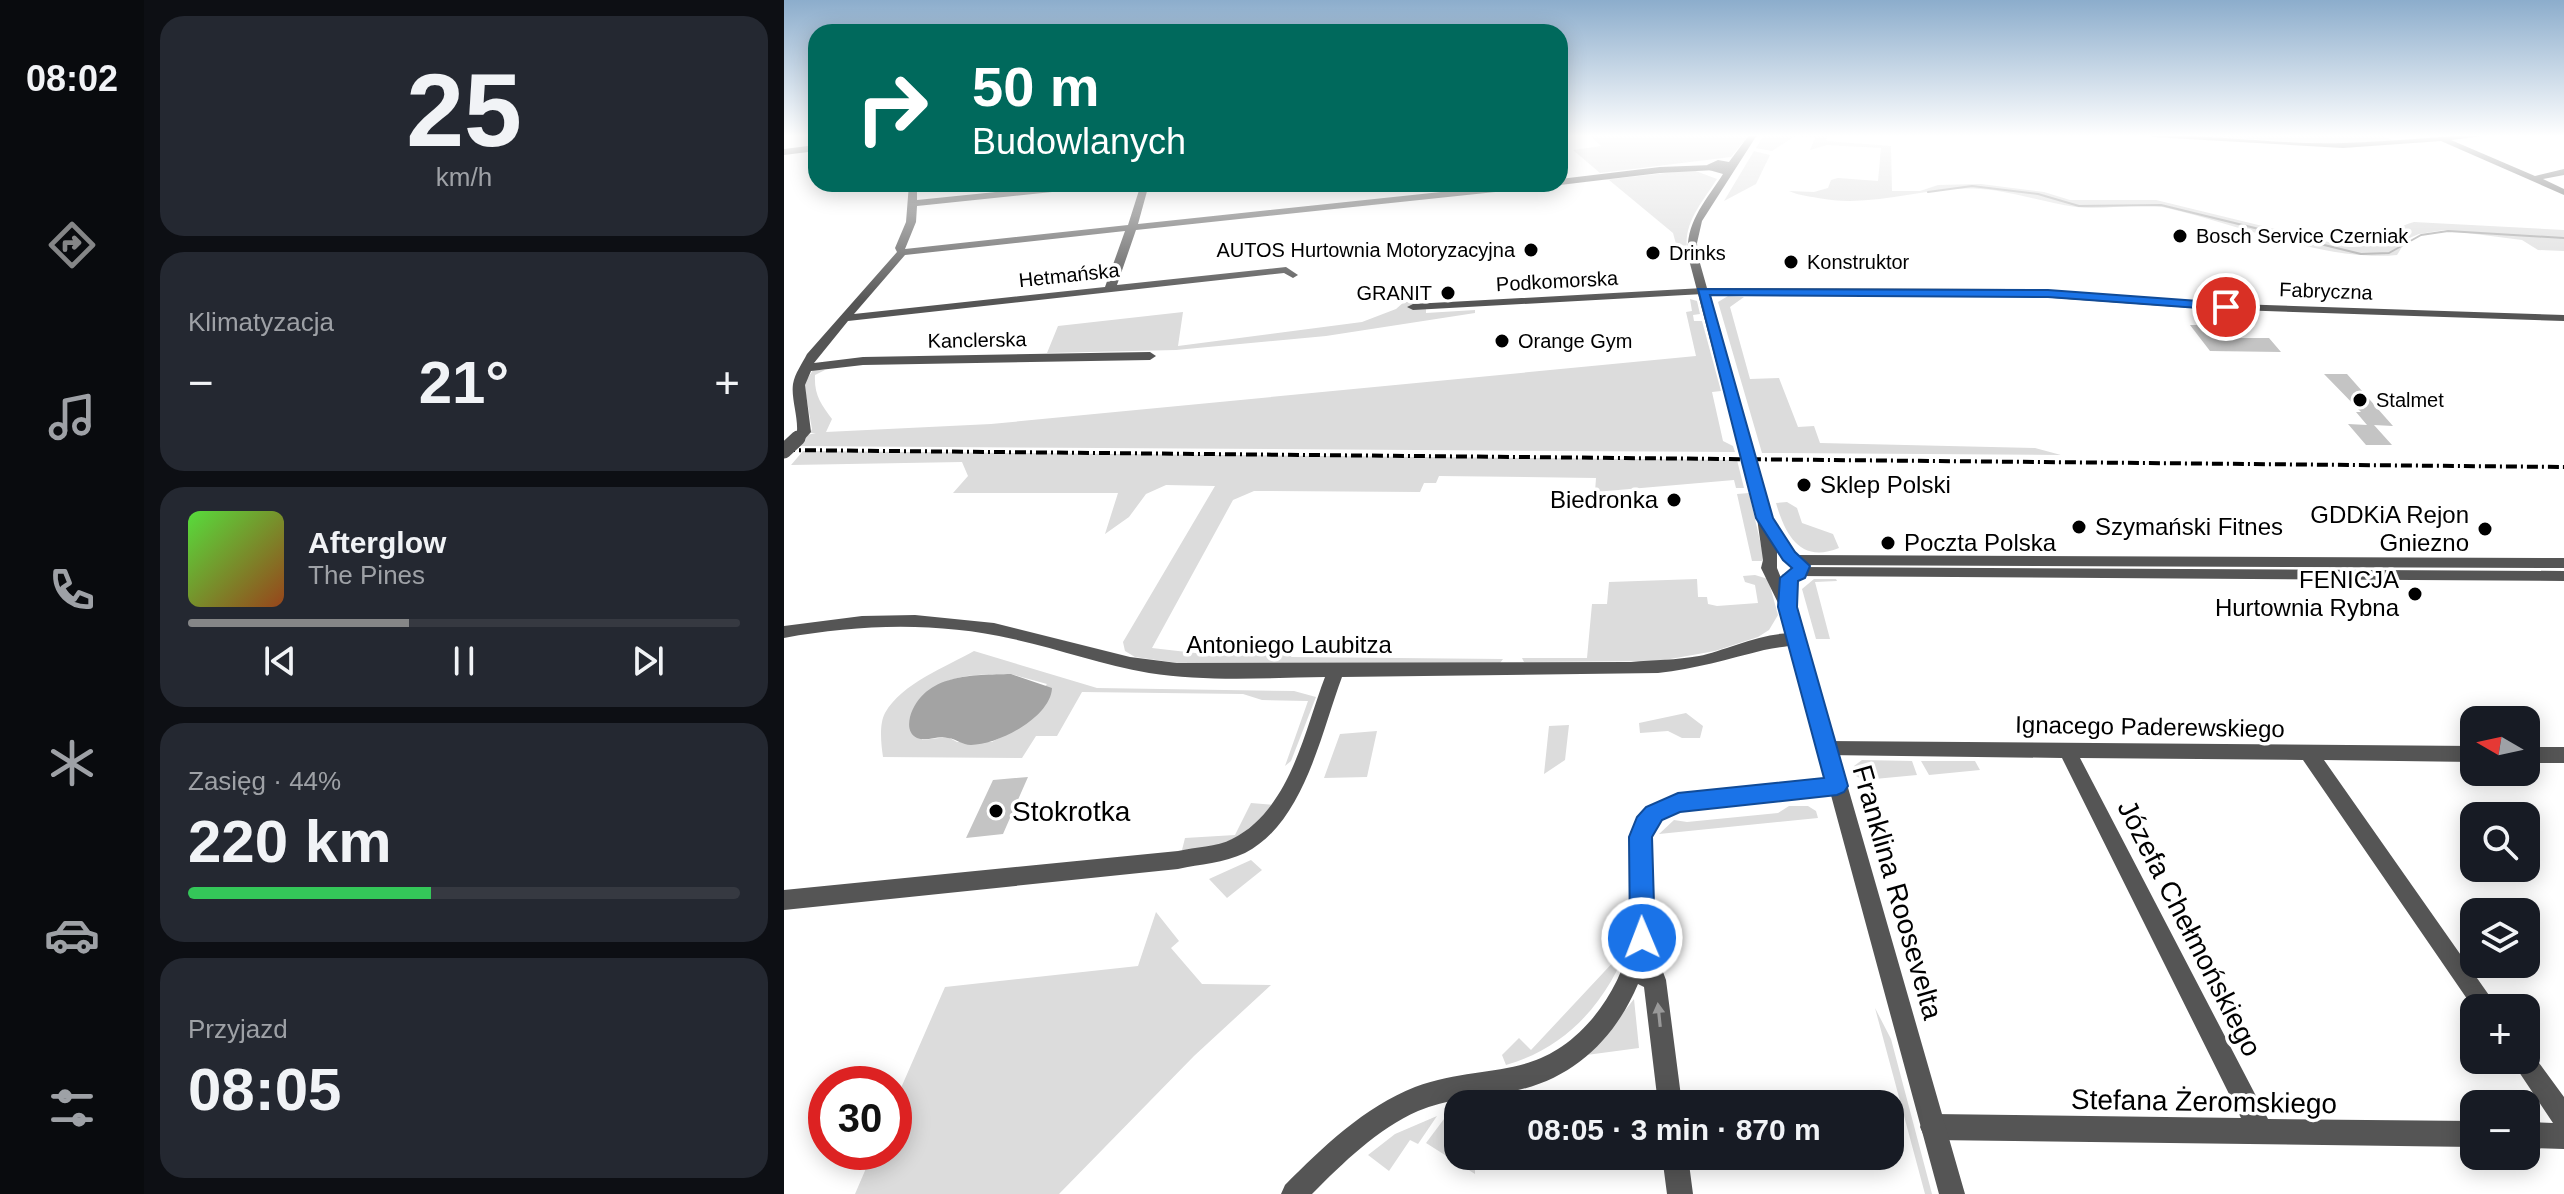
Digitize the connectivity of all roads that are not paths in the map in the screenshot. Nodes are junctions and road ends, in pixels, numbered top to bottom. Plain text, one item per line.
1 (1717, 190) edge
2 (913, 192) edge
3 (1022, 192) edge
4 (1143, 192) edge
5 (1466, 192) edge
6 (914, 203) junction
7 (1132, 227) junction
8 (901, 250) junction
9 (1293, 275) dead end
10 (1110, 289) junction
11 (1703, 291) junction
12 (1413, 307) dead end
13 (848, 318) junction
14 (2564, 318) edge
15 (1150, 356) dead end
16 (805, 368) junction
17 (784, 451) edge
18 (2564, 563) edge
19 (1786, 564) junction
20 (2564, 576) edge
21 (784, 632) edge
22 (1796, 639) junction
23 (1336, 670) junction
24 (1826, 748) junction
25 (2067, 750) junction
26 (2308, 753) junction
27 (2460, 754) edge
28 (2540, 755) edge
29 (2564, 755) edge
30 (1837, 786) junction
31 (784, 900) edge
32 (1633, 971) junction
33 (2477, 994) edge
34 (2533, 1074) edge
35 (1668, 1090) edge
36 (2564, 1118) edge
37 (1933, 1127) junction
38 (2261, 1131) junction
39 (2460, 1134) edge
40 (2540, 1135) edge
41 (2564, 1136) edge
42 (1677, 1170) edge
43 (1294, 1194) edge
44 (1680, 1194) edge
45 (1952, 1194) edge

1 - 11 street, Franklina Roosevelta
2 - 6 street
3 - 6 street
4 - 7 street
5 - 7 street
6 - 8 street
7 - 8 street
7 - 10 street
8 - 13 street
9 - 10 street, Hetmańska
10 - 13 street, Hetmańska
11 - 12 street, Podkomorska
11 - 14 street, Fabryczna
11 - 19 street, Franklina Roosevelta
13 - 16 street
15 - 16 street, Kanclerska
16 - 17 street, bridge
18 - 19 street
19 - 20 street
19 - 22 street, Franklina Roosevelta
21 - 23 street, Antoniego Laubitza
22 - 23 street, Antoniego Laubitza
22 - 24 street, Franklina Roosevelta
23 - 31 street
24 - 25 street, Ignacego Paderewskiego
24 - 30 street, Franklina Roosevelta
25 - 26 street, Ignacego Paderewskiego
25 - 38 street, Józefa Chełmońskiego
26 - 27 street, Ignacego Paderewskiego
26 - 33 street
28 - 29 street
30 - 32 street
30 - 37 street, Franklina Roosevelta
35 -> 32 street
32 - 43 street
34 - 36 street
37 - 38 street, Stefana Żeromskiego
37 - 45 street, Franklina Roosevelta
38 - 39 street, Stefana Żeromskiego
40 - 41 street
42 - 44 street

